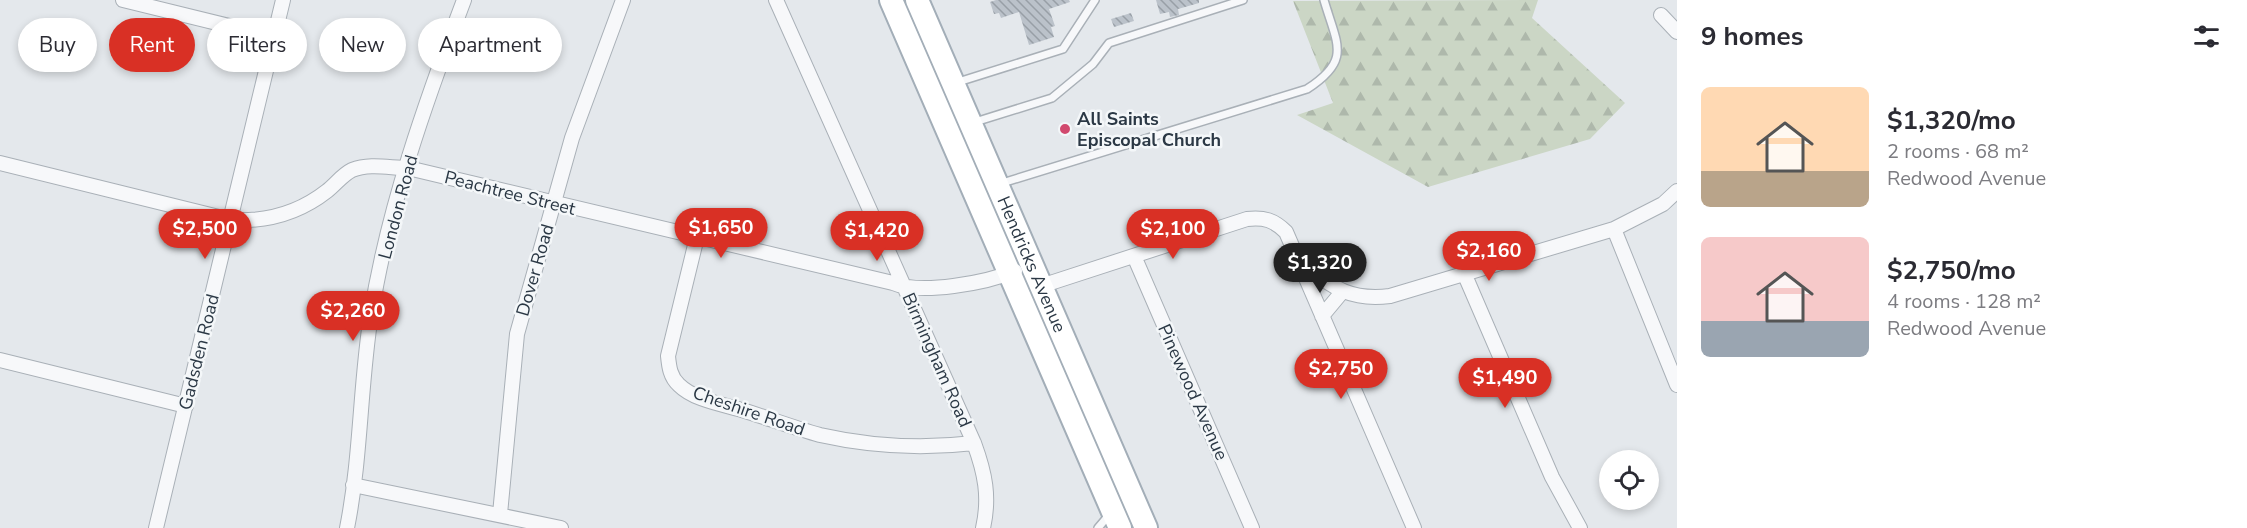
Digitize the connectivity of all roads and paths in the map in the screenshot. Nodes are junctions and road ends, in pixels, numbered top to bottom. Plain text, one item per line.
1 (123, 0) edge
2 (284, 0) edge
3 (464, 0) edge
4 (623, 0) edge
5 (776, 0) edge
6 (891, 0) edge
7 (917, 0) edge
8 (1095, 0) edge
9 (1243, 0) edge
10 (1324, 0) edge
11 (1661, 15) dead end
12 (279, 18) edge
13 (207, 21) edge
14 (1677, 32) edge
15 (266, 72) edge
16 (953, 83) junction
17 (970, 124) junction
18 (948, 134) junction
19 (0, 163) edge
20 (408, 168) junction
21 (997, 185) junction
22 (1677, 191) edge
23 (554, 204) junction
24 (231, 220) junction
25 (1614, 230) junction
26 (697, 237) junction
27 (1134, 256) junction
28 (1298, 260) junction
29 (1031, 264) junction
30 (1010, 273) junction
31 (1464, 273) junction
32 (1041, 286) junction
33 (905, 288) junction
34 (1342, 292) junction
35 (1322, 316) junction
36 (0, 360) edge
37 (1677, 385) edge
38 (186, 406) junction
39 (974, 443) junction
40 (353, 485) junction
41 (500, 514) junction
42 (1143, 521) edge
43 (1112, 523) edge
44 (156, 528) edge
45 (347, 528) edge
46 (561, 528) edge
47 (983, 528) edge
48 (1252, 528) edge
49 (1414, 528) edge
50 (1580, 528) edge

1 - 13 street
2 - 12 street, Gadsden Road
3 - 20 street, London Road
4 - 23 street, Dover Road
5 - 33 street, Birmingham Road
6 - 18 main road, Hendricks Avenue
7 - 16 main road, Hendricks Avenue
8 - 16 lane
9 - 17 lane
10 - 21 lane
11 - 14 street
15 - 24 street, Gadsden Road
16 - 17 main road, Hendricks Avenue
17 - 18 main road
17 - 21 main road, Hendricks Avenue
18 - 30 main road, Hendricks Avenue
19 - 24 street, Peachtree Street
20 - 23 street, Peachtree Street
20 - 24 street, Peachtree Street
20 - 40 street, London Road
21 - 29 main road, Hendricks Avenue
22 - 25 street
23 - 26 street, Peachtree Street
23 - 41 street, Dover Road
24 - 38 street, Gadsden Road
25 - 31 street
25 - 37 street
26 - 33 street, Peachtree Street
26 - 39 street, Cheshire Road
27 - 28 street
27 - 32 street
27 - 48 street, Pinewood Avenue
28 - 34 street
28 - 35 street
29 - 30 street, Peachtree Street
29 - 32 main road, Hendricks Avenue
30 - 33 street, Peachtree Street
30 - 43 main road, Hendricks Avenue
31 - 34 street
31 - 50 street
32 - 42 main road, Hendricks Avenue
33 - 39 street, Birmingham Road
34 - 35 street
35 - 49 street
36 - 38 street
38 - 44 street, Gadsden Road
39 - 47 street, Birmingham Road
40 - 41 street
40 - 45 street, London Road
41 - 46 street
42 - 43 main road

